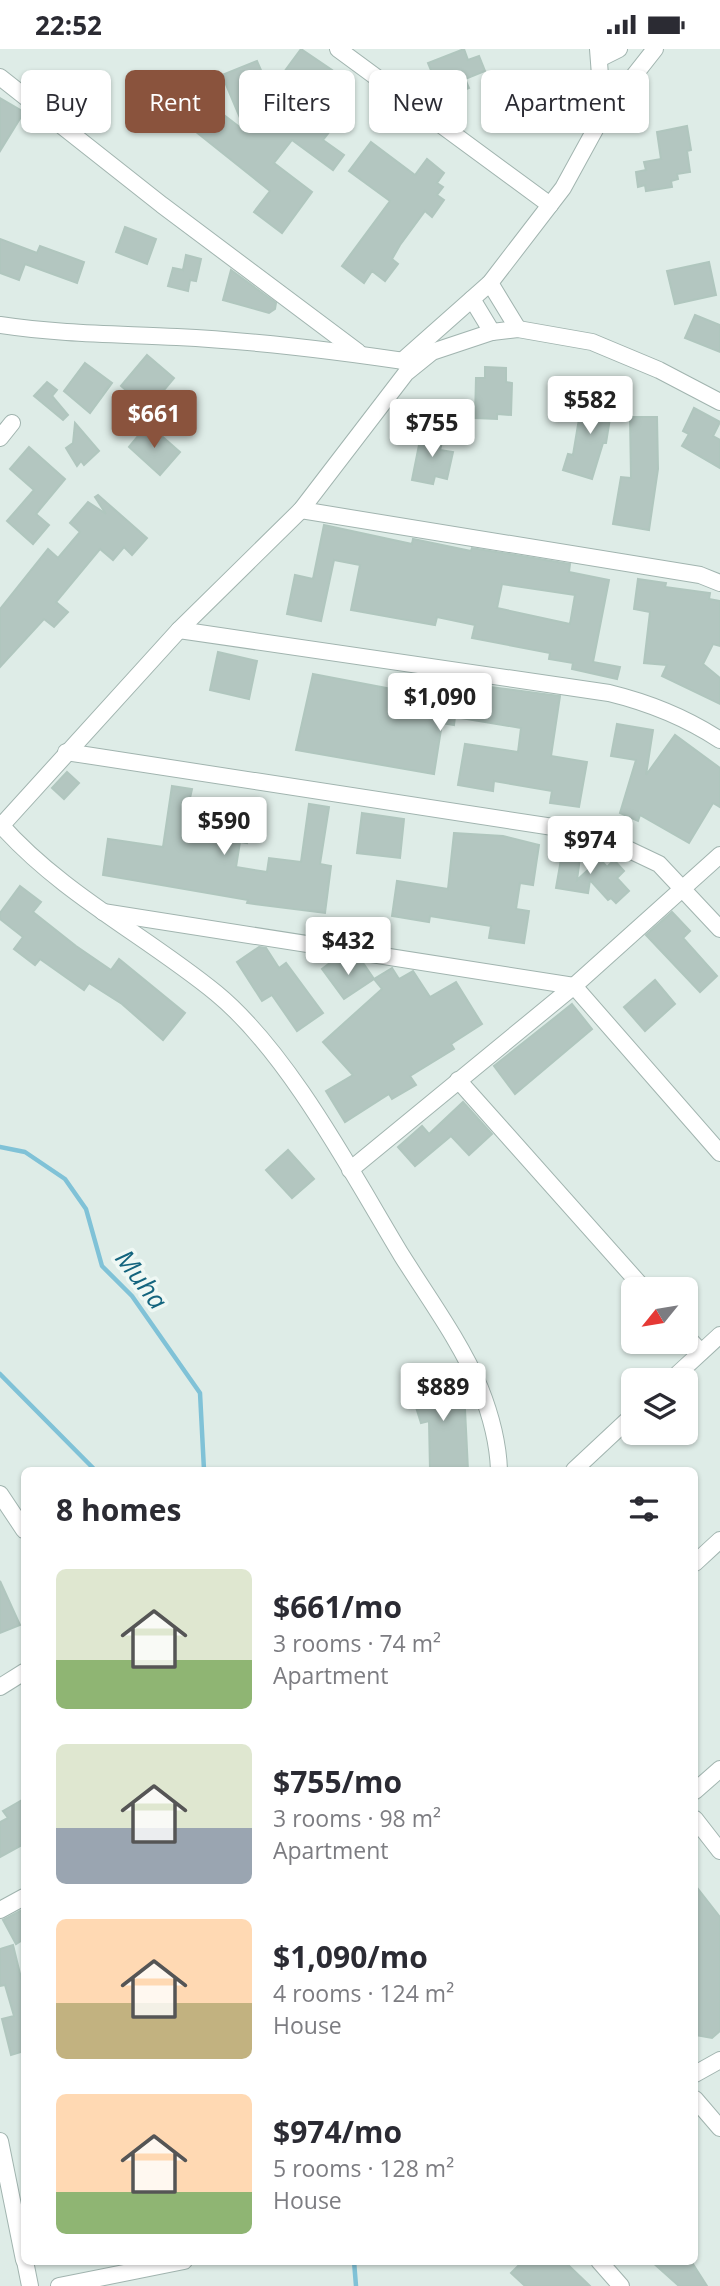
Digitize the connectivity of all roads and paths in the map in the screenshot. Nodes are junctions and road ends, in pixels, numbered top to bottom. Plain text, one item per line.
1 (338, 49) edge
2 (619, 49) edge
3 (655, 49) edge
4 (598, 54) edge
5 (638, 70) edge
6 (0, 77) edge
7 (595, 133) edge
8 (550, 205) junction
9 (490, 283) junction
10 (472, 299) junction
11 (0, 325) edge
12 (518, 329) junction
13 (492, 332) junction
14 (358, 352) junction
15 (410, 362) junction
16 (720, 402) edge
17 (12, 423) dead end
18 (0, 438) edge
19 (301, 510) junction
20 (720, 583) edge
21 (179, 630) junction
22 (720, 740) edge
23 (66, 752) junction
24 (1, 825) edge
25 (720, 855) edge
26 (683, 888) junction
27 (100, 912) junction
28 (720, 929) edge
29 (573, 986) junction
30 (458, 1080) junction
31 (720, 1153) edge
32 (350, 1170) junction
33 (633, 1277) edge
34 (720, 1335) edge
35 (698, 1349) edge
36 (701, 1352) junction
37 (684, 1368) edge
38 (621, 1427) edge
39 (498, 1467) edge
40 (577, 1467) edge
41 (0, 1494) edge
42 (21, 1526) edge
43 (720, 1540) edge
44 (698, 1560) edge
45 (21, 1674) edge
46 (0, 1687) edge
47 (720, 1769) edge
48 (698, 1788) edge
49 (698, 1823) edge
50 (720, 1851) edge
51 (21, 1899) edge
52 (0, 1910) edge
53 (720, 2060) edge
54 (698, 2072) edge
55 (698, 2102) edge
56 (720, 2128) edge
57 (0, 2141) edge
58 (21, 2241) edge
59 (26, 2265) edge
60 (164, 2265) edge
61 (603, 2265) edge
62 (30, 2286) edge
63 (58, 2286) edge
64 (621, 2286) edge

1 - 8 street
2 - 4 street
3 - 5 street
6 - 14 street
7 - 8 street
8 - 9 street
9 - 10 street
9 - 12 street
10 - 13 street
10 - 15 street
11 - 14 street
12 - 13 street
12 - 16 street
13 - 15 street
14 - 15 street
15 - 19 street
17 - 18 street
19 - 20 street
19 - 21 street
21 - 22 street
21 - 23 street
23 - 24 street
23 - 26 street
24 - 27 street
25 - 26 street
26 - 28 street
26 - 29 street
27 - 29 street
27 - 32 street
29 - 30 street
29 - 31 street
30 - 32 street
30 - 33 street
32 - 39 street
34 - 36 street
35 - 36 street
36 - 37 street
38 - 40 street
41 - 42 street
43 - 44 street
45 - 46 street
47 - 48 street
49 - 50 street
51 - 52 street
53 - 54 street
55 - 56 street
57 - 58 street
59 - 62 street
60 - 63 street
61 - 64 street

